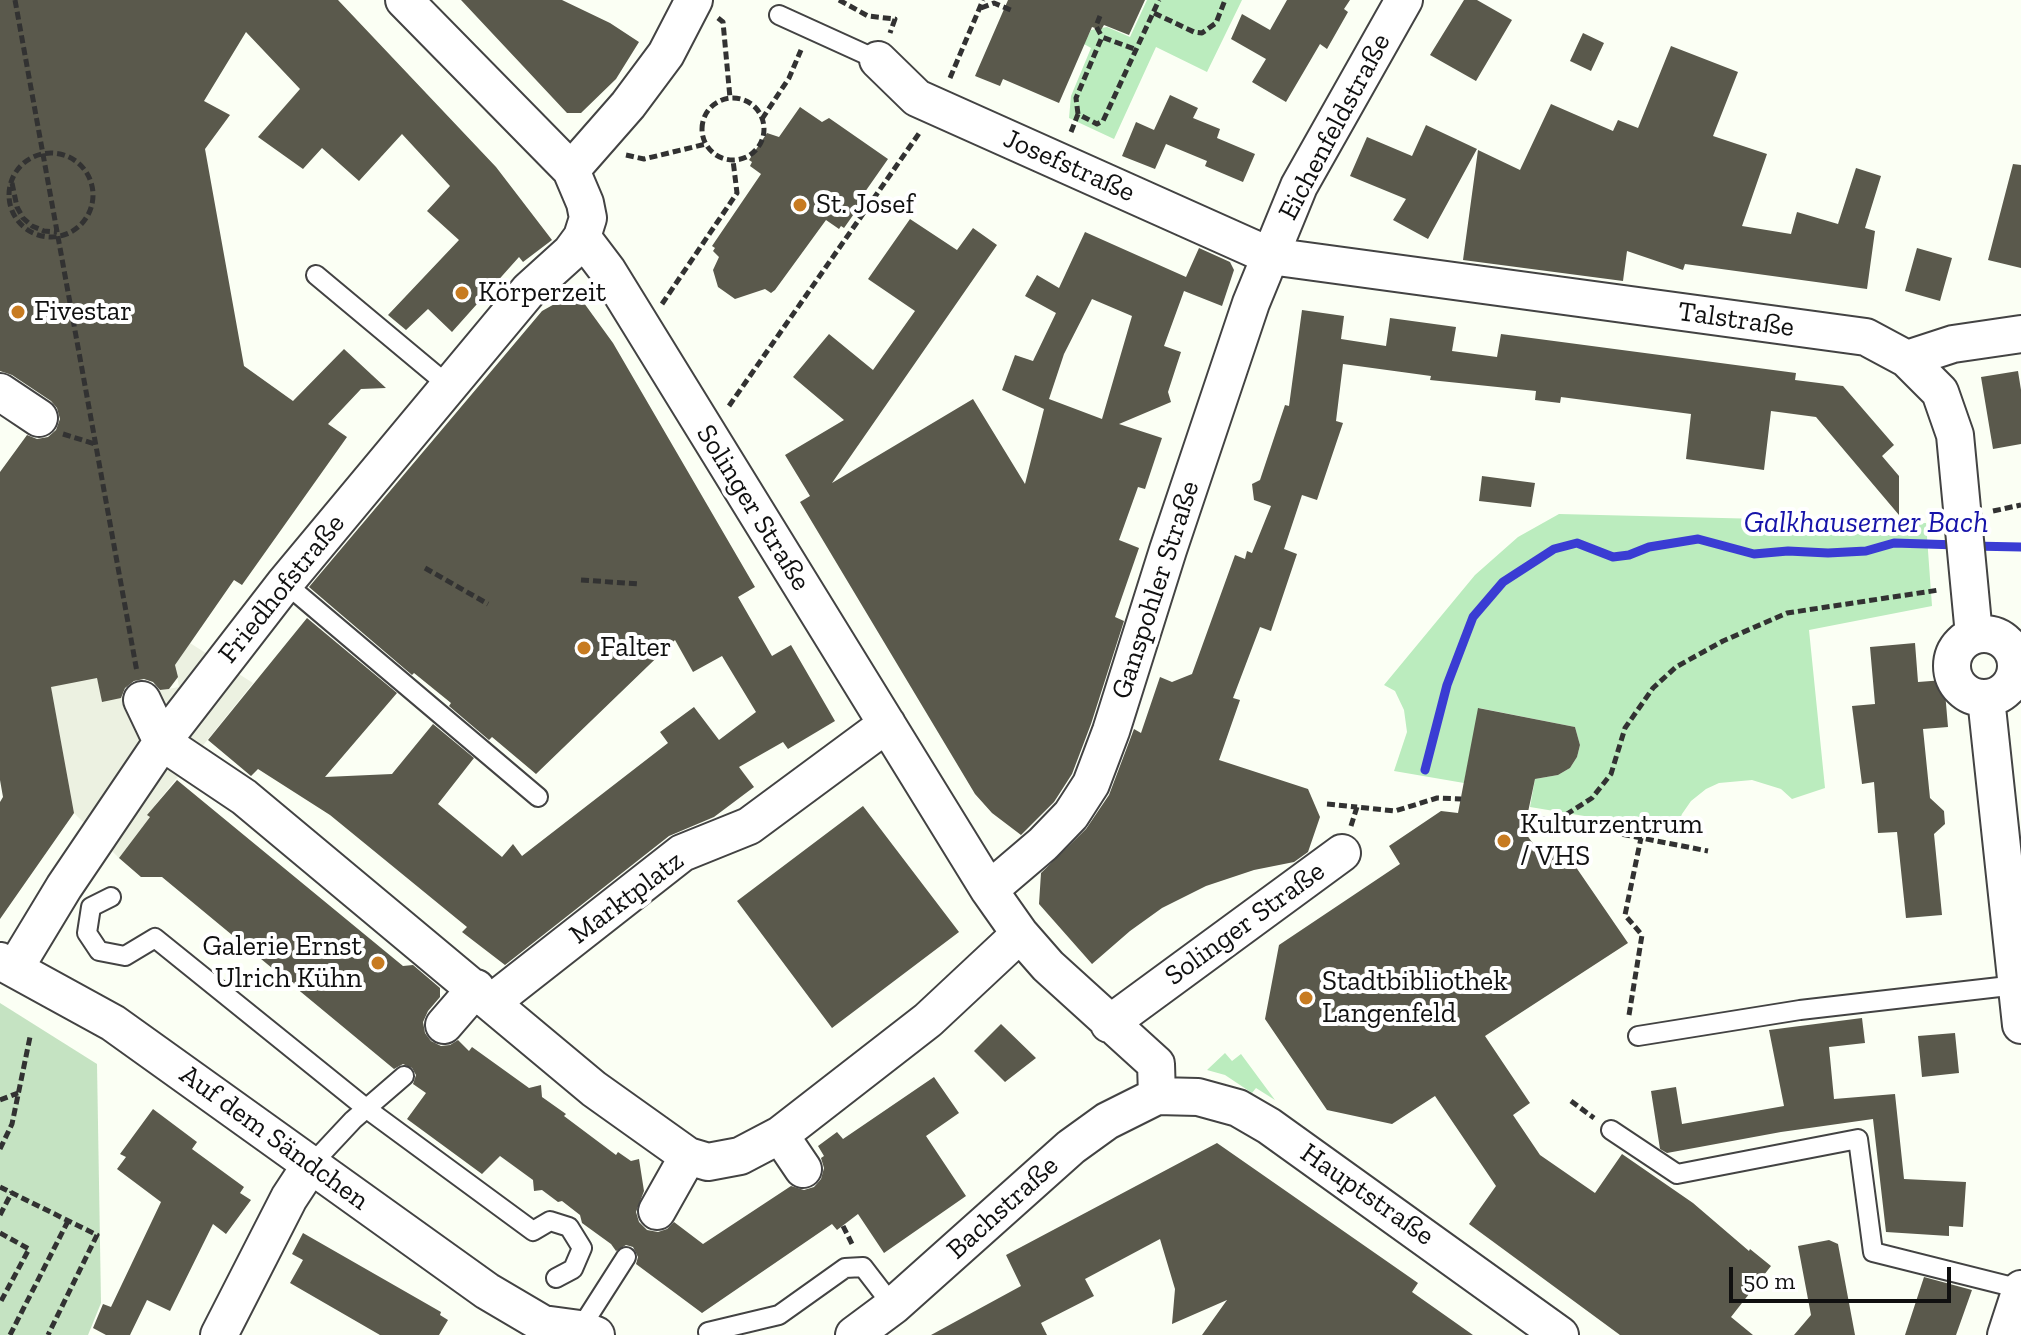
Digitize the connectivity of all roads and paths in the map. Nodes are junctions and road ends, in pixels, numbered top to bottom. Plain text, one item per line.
1 (15, 0) edge
2 (404, 0) edge
3 (839, 0) edge
4 (983, 0) edge
5 (1159, 0) edge
6 (1225, 0) edge
7 (1404, 0) edge
8 (707, 4) edge
9 (980, 9) junction
10 (1013, 11) dead end
11 (1154, 13) junction
12 (779, 15) dead end
13 (1100, 16) dead end
14 (810, 29) junction
15 (1102, 37) junction
16 (1137, 50) junction
17 (878, 60) junction
18 (730, 98) junction
19 (937, 107) junction
20 (1078, 114) junction
21 (762, 119) junction
22 (1071, 133) dead end
23 (598, 138) junction
24 (706, 144) junction
25 (42, 153) junction
26 (733, 160) junction
27 (571, 170) junction
28 (11, 180) junction
29 (9, 199) junction
30 (0, 200) edge
31 (57, 234) junction
32 (582, 237) junction
33 (1270, 256) junction
34 (316, 275) dead end
35 (644, 331) junction
36 (2021, 334) edge
37 (1907, 359) junction
38 (449, 386) junction
39 (0, 392) edge
40 (39, 418) dead end
41 (708, 436) junction
42 (425, 568) dead end
43 (581, 580) dead end
44 (285, 583) junction
45 (640, 584) dead end
46 (1969, 586) junction
47 (488, 604) dead end
48 (1974, 635) junction
49 (2019, 662) edge
50 (1986, 698) junction
51 (142, 700) joint
52 (887, 724) junction
53 (162, 742) junction
54 (538, 797) dead end
55 (1461, 799) dead end
56 (1327, 804) dead end
57 (1357, 807) dead end
58 (1386, 809) dead end
59 (1528, 816) dead end
60 (1556, 821) junction
61 (1641, 838) junction
62 (1708, 851) dead end
63 (1342, 853) dead end
64 (989, 890) junction
65 (111, 897) dead end
66 (1020, 934) junction
67 (7, 964) edge
68 (2017, 985) junction
69 (484, 995) junction
70 (1109, 1024) junction
71 (444, 1025) dead end
72 (2021, 1025) edge
73 (1633, 1029) joint
74 (30, 1037) dead end
75 (404, 1076) dead end
76 (18, 1093) junction
77 (1157, 1096) junction
78 (0, 1100) edge
79 (367, 1109) junction
80 (1611, 1130) dead end
81 (780, 1135) junction
82 (0, 1149) edge
83 (688, 1156) junction
84 (310, 1166) junction
85 (803, 1169) dead end
86 (0, 1187) edge
87 (12, 1192) junction
88 (657, 1211) dead end
89 (0, 1215) edge
90 (68, 1221) junction
91 (0, 1233) edge
92 (626, 1257) dead end
93 (556, 1278) dead end
94 (2021, 1289) edge
95 (0, 1303) edge
96 (893, 1306) junction
97 (569, 1331) edge
98 (708, 1332) dead end
99 (855, 1334) edge
100 (10, 1335) edge
101 (48, 1335) edge
102 (219, 1335) edge
103 (1560, 1335) edge
104 (2006, 1335) edge

1 - 25 path
2 - 27 street
3 - 17 path
4 - 9 path
5 - 11 path
6 - 11 path
7 - 33 street, Eichenfeldstraße
8 - 18 path
8 - 23 street
9 - 10 path
9 - 19 path
11 - 16 path
12 - 14 lane
13 - 15 path
14 - 17 lane
14 - 21 path
15 - 16 path
15 - 20 path
16 - 20 path
17 - 19 street, Josefstraße
18 - 21 path
18 - 24 path
19 - 33 street, Josefstraße
19 - 41 path
20 - 22 path
21 - 26 path
23 - 24 path
23 - 27 street
24 - 26 path
25 - 29 path
25 - 31 path
25 - 31 path
26 - 35 path
27 - 32 street
28 - 29 path
28 - 29 path
28 - 31 path
29 - 30 path
29 - 31 path
31 - 51 path
32 - 35 street, Solinger Straße
32 - 38 street, Friedhofstraße
33 - 37 street, Talstraße
33 - 64 street, Ganspohler Straße
34 - 38 lane
35 - 41 street, Solinger Straße
36 - 37 street
37 - 46 street, Talstraße
38 - 44 street, Friedhofstraße
39 - 40 street
41 - 52 street, Solinger Straße
42 - 47 path
43 - 45 path
44 - 53 street, Friedhofstraße
44 - 54 lane
46 - 48 street, Talstraße
46 - 60 path
48 - 49 street
48 - 50 street
49 - 50 street
50 - 68 street
51 - 53 street
52 - 64 street, Solinger Straße
52 - 69 street, Marktplatz
53 - 67 street, Friedhofstraße
53 - 69 street
55 - 58 path
56 - 57 path
59 - 60 path
60 - 61 path
61 - 62 path
61 - 73 path
63 - 70 street, Solinger Straße
64 - 66 street, Solinger Straße
65 - 79 lane
66 - 70 street, Solinger Straße
66 - 81 street
67 - 84 street, Auf dem Sändchen
68 - 72 street
68 - 73 lane
69 - 71 street, Marktplatz
69 - 83 street
70 - 77 street, Solinger Straße
74 - 76 path
75 - 79 lane
76 - 78 path
76 - 82 path
77 - 96 street, Bachstraße
77 - 103 street, Hauptstraße
79 - 84 lane
79 - 93 lane
80 - 94 lane
81 - 83 street
81 - 85 street
83 - 88 street
84 - 97 street, Auf dem Sändchen
84 - 102 street
86 - 87 path
87 - 89 path
87 - 90 path
90 - 100 path
90 - 101 path
91 - 95 path
92 - 97 lane
94 - 104 street
96 - 98 lane
96 - 99 street, Bachstraße

